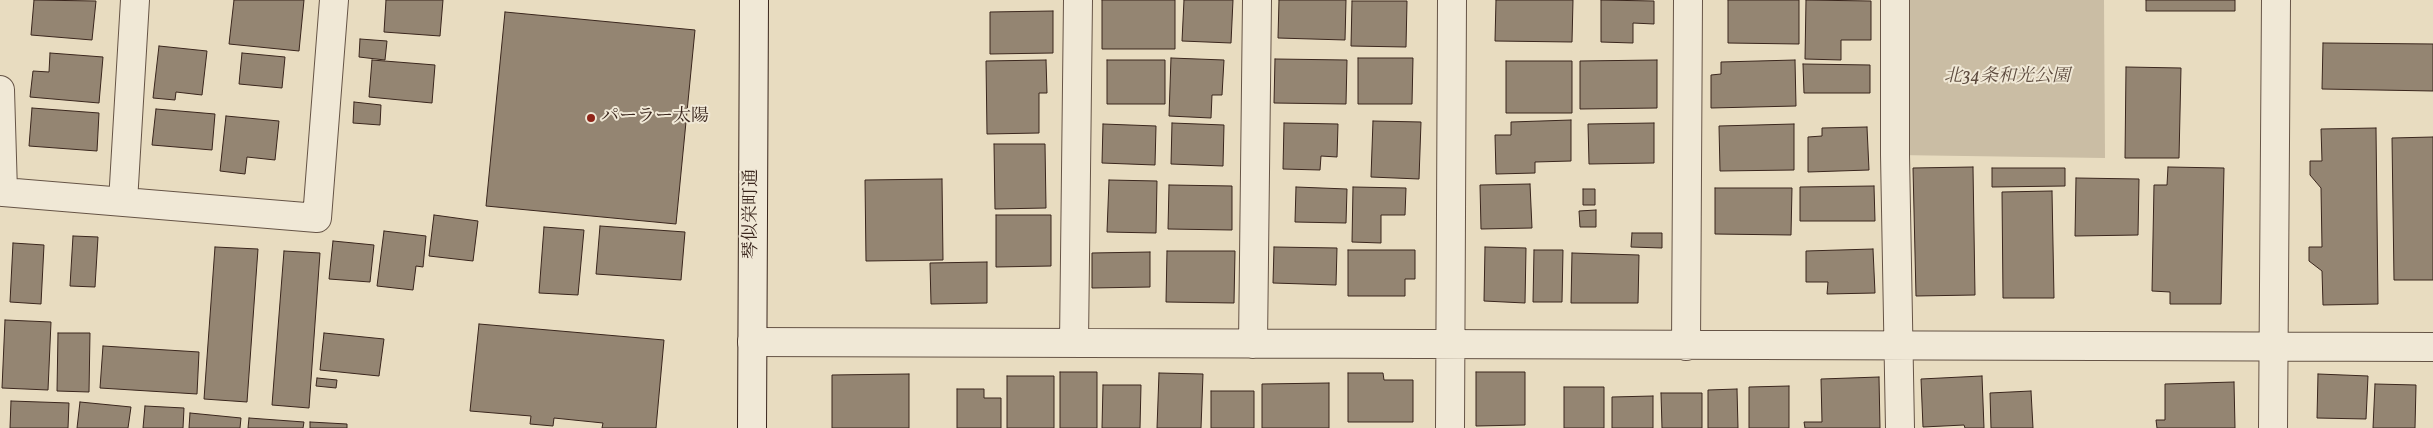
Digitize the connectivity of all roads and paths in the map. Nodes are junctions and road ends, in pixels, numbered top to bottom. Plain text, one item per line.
1 (135, 0) edge
2 (334, 0) edge
3 (754, 0) edge
4 (1078, 0) edge
5 (1257, 0) edge
6 (1452, 0) edge
7 (1688, 0) edge
8 (1895, 0) edge
9 (2276, 0) edge
10 (0, 90) edge
11 (2, 192) edge
12 (123, 202) junction
13 (752, 342) junction
14 (1074, 343) junction
15 (1253, 344) junction
16 (1451, 345) junction
17 (1686, 346) junction
18 (1900, 346) junction
19 (2274, 347) junction
20 (2433, 347) edge
21 (752, 428) edge
22 (1450, 428) edge
23 (1900, 428) edge
24 (2273, 428) edge

1 - 12 street
2 - 12 street
3 - 13 street, 琴似栄町通
4 - 14 street
5 - 15 street
6 - 16 street
7 - 17 street
8 - 18 street
9 - 19 street
10 - 11 street
11 - 12 street
13 - 14 street
13 - 21 street, 琴似栄町通
14 - 15 street
15 - 16 street
16 - 17 street
16 - 22 street
17 - 18 street
18 - 19 street
18 - 23 street
19 - 20 street
19 - 24 street

